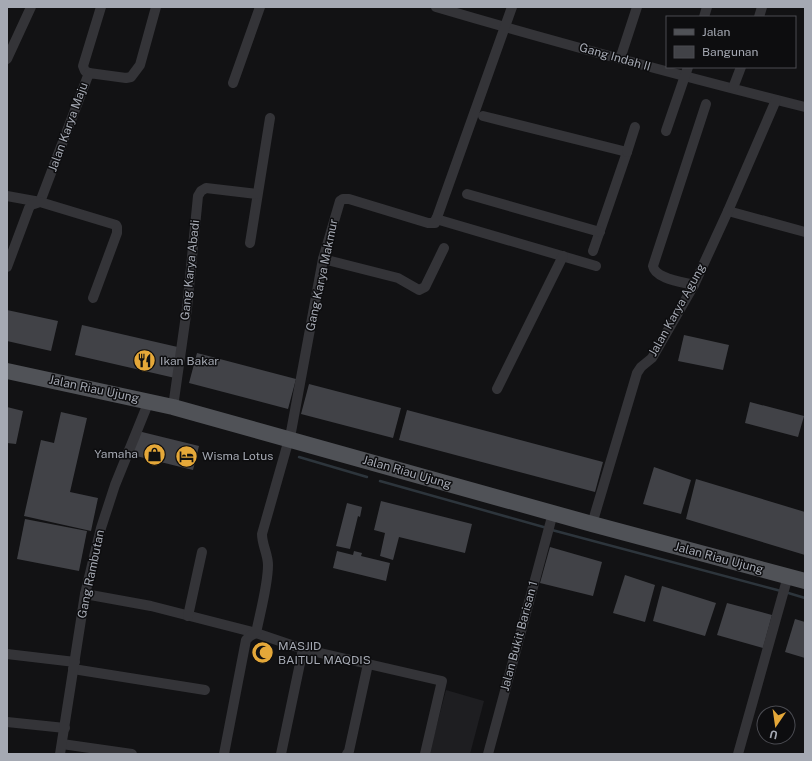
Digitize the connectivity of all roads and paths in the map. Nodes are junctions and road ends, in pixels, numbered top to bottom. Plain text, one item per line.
1 (31, 7) edge
2 (101, 7) edge
3 (156, 7) edge
4 (260, 7) edge
5 (436, 7) edge
6 (512, 7) edge
7 (637, 7) edge
8 (504, 27) junction
9 (7, 59) edge
10 (620, 59) junction
11 (741, 68) edge
12 (87, 72) junction
13 (686, 72) edge
14 (233, 83) dead end
15 (733, 88) junction
16 (776, 100) junction
17 (706, 104) dead end
18 (805, 107) edge
19 (483, 116) dead end
20 (270, 118) dead end
21 (635, 127) dead end
22 (666, 130) dead end
23 (627, 152) junction
24 (257, 194) junction
25 (467, 194) dead end
26 (7, 196) edge
27 (40, 202) junction
28 (728, 212) junction
29 (436, 219) junction
30 (600, 232) junction
31 (805, 232) edge
32 (250, 243) dead end
33 (444, 248) dead end
34 (593, 251) dead end
35 (563, 256) junction
36 (323, 259) junction
37 (596, 266) dead end
38 (7, 267) edge
39 (694, 285) junction
40 (93, 298) dead end
41 (7, 371) edge
42 (498, 389) dead end
43 (149, 401) junction
44 (173, 407) junction
45 (289, 439) junction
46 (552, 516) junction
47 (592, 524) junction
48 (202, 552) dead end
49 (787, 581) junction
50 (805, 581) edge
51 (85, 594) junction
52 (188, 616) junction
53 (256, 633) junction
54 (302, 649) junction
55 (7, 654) edge
56 (368, 664) junction
57 (74, 666) junction
58 (205, 690) dead end
59 (7, 722) edge
60 (65, 728) junction
61 (61, 749) edge
62 (132, 754) edge
63 (224, 754) edge
64 (281, 754) edge
65 (348, 754) edge
66 (425, 754) edge
67 (488, 754) edge
68 (738, 754) edge

1 - 9 street
2 - 12 street
3 - 12 street, Jalan Karya Maju
4 - 14 street
5 - 8 street
6 - 8 street
7 - 10 street
8 - 10 street, Gang Indah II
8 - 29 street
10 - 13 street, Gang Indah II
11 - 15 street
12 - 27 street, Jalan Karya Maju
13 - 15 street, Gang Indah II
13 - 22 street
15 - 16 street, Gang Indah II
16 - 18 street, Gang Indah II
16 - 28 street, Jalan Karya Agung
17 - 39 street
19 - 23 street
20 - 24 street
21 - 23 street
23 - 30 street
24 - 32 street
24 - 44 street, Gang Karya Abadi
25 - 30 street
26 - 27 street
27 - 38 street, Jalan Karya Maju
27 - 40 street
28 - 31 street
28 - 39 street, Jalan Karya Agung
29 - 35 street
29 - 36 street, Gang Karya Makmur
30 - 34 street
33 - 36 street
35 - 37 street
35 - 42 street
36 - 45 street, Gang Karya Makmur
39 - 47 street, Jalan Karya Agung
41 - 43 main road, Jalan Riau Ujung
43 - 44 main road, Jalan Riau Ujung
43 - 51 street, Gang Rambutan
44 - 45 main road, Jalan Riau Ujung
45 - 46 main road, Jalan Riau Ujung
45 - 53 street, Gang Karya Makmur
46 - 47 main road, Jalan Riau Ujung
46 - 67 street, Jalan Bukit Barisan 1
47 - 49 main road, Jalan Riau Ujung
48 - 52 street
49 - 50 main road, Jalan Riau Ujung
49 - 68 street
51 - 52 street
51 - 57 street, Gang Rambutan
52 - 53 street
53 - 54 street
53 - 63 street
54 - 56 street
54 - 64 street
55 - 57 street
56 - 65 street
56 - 66 street
57 - 58 street
57 - 60 street, Gang Rambutan
59 - 60 street
60 - 61 street, Gang Rambutan
61 - 62 street

